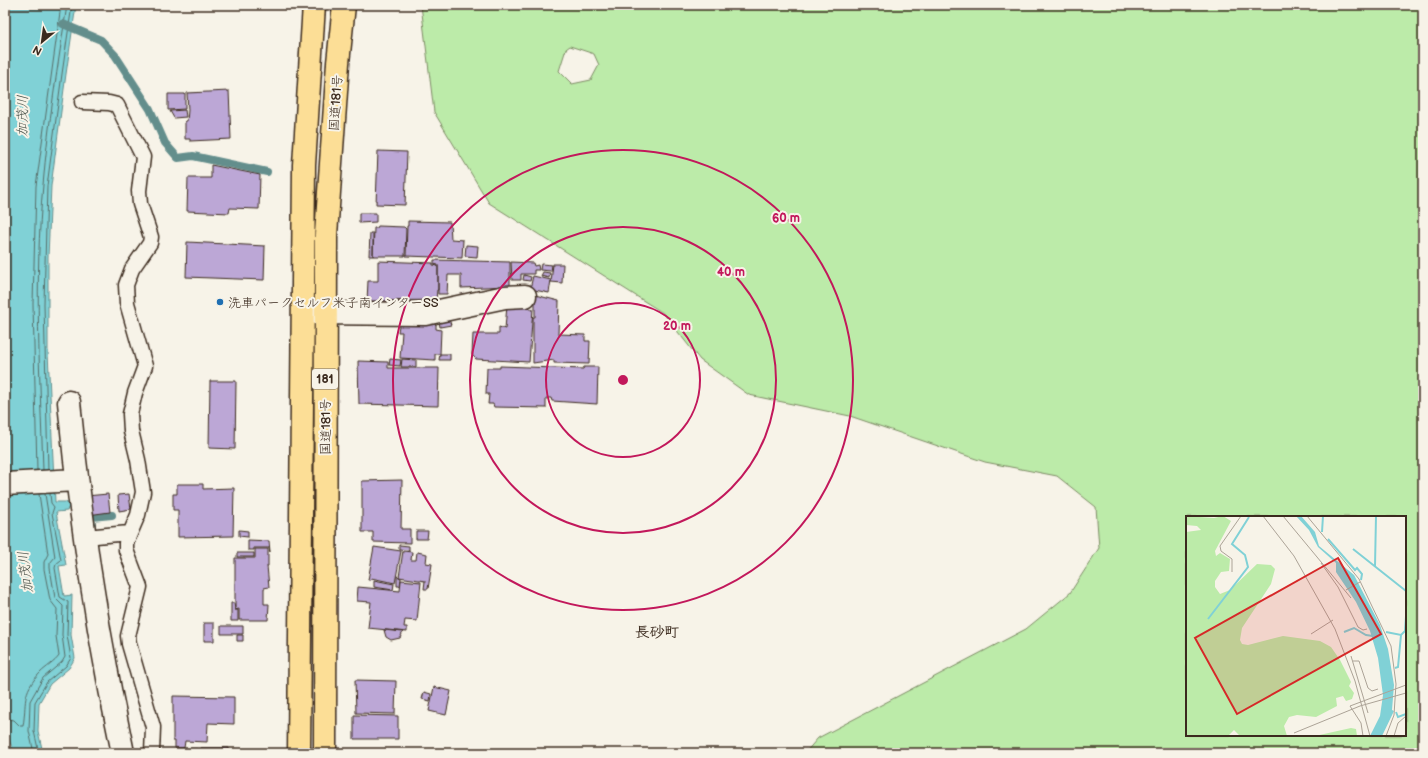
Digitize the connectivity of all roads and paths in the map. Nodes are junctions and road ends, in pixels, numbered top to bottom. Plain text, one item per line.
1 (314, 5) edge
2 (344, 5) edge
3 (82, 102) dead end
4 (525, 296) dead end
5 (326, 312) junction
6 (302, 313) junction
7 (69, 402) dead end
8 (76, 480) junction
9 (5, 484) edge
10 (130, 533) junction
11 (85, 537) junction
12 (123, 753) edge
13 (152, 753) edge
14 (299, 753) edge
15 (325, 753) edge

1 - 6 highway, 国道181号 / 181
2 - 5 highway, 国道181号 / 181
3 - 10 lane
4 - 5 street
5 - 6 street
5 - 15 highway, 国道181号 / 181
6 - 14 highway, 国道181号 / 181
7 - 8 street
8 - 9 street
8 - 11 street
10 - 11 lane
10 - 13 lane
11 - 12 street

